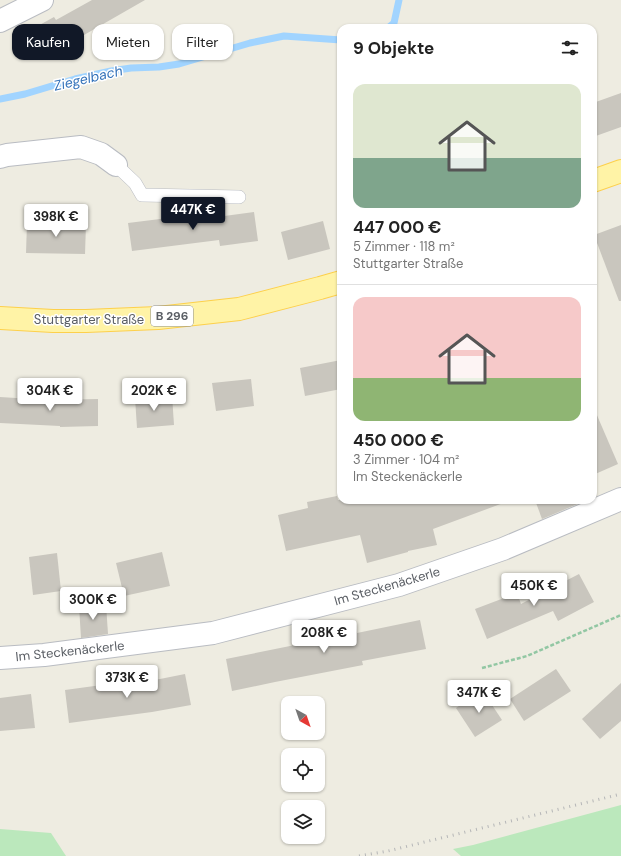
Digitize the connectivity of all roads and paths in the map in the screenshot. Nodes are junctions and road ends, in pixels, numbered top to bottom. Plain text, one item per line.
1 (42, 0) edge
2 (0, 21) edge
3 (0, 157) edge
4 (116, 165) joint
5 (621, 171) edge
6 (597, 180) edge
7 (240, 197) dead end
8 (337, 283) edge
9 (0, 318) edge
10 (621, 499) edge
11 (621, 615) edge
12 (0, 658) edge
13 (482, 668) dead end

1 - 2 street
3 - 4 street
4 - 7 lane
5 - 6 main road
8 - 9 main road, Stuttgarter Straße / B 296
10 - 12 street, Im Steckenäckerle
11 - 13 path

